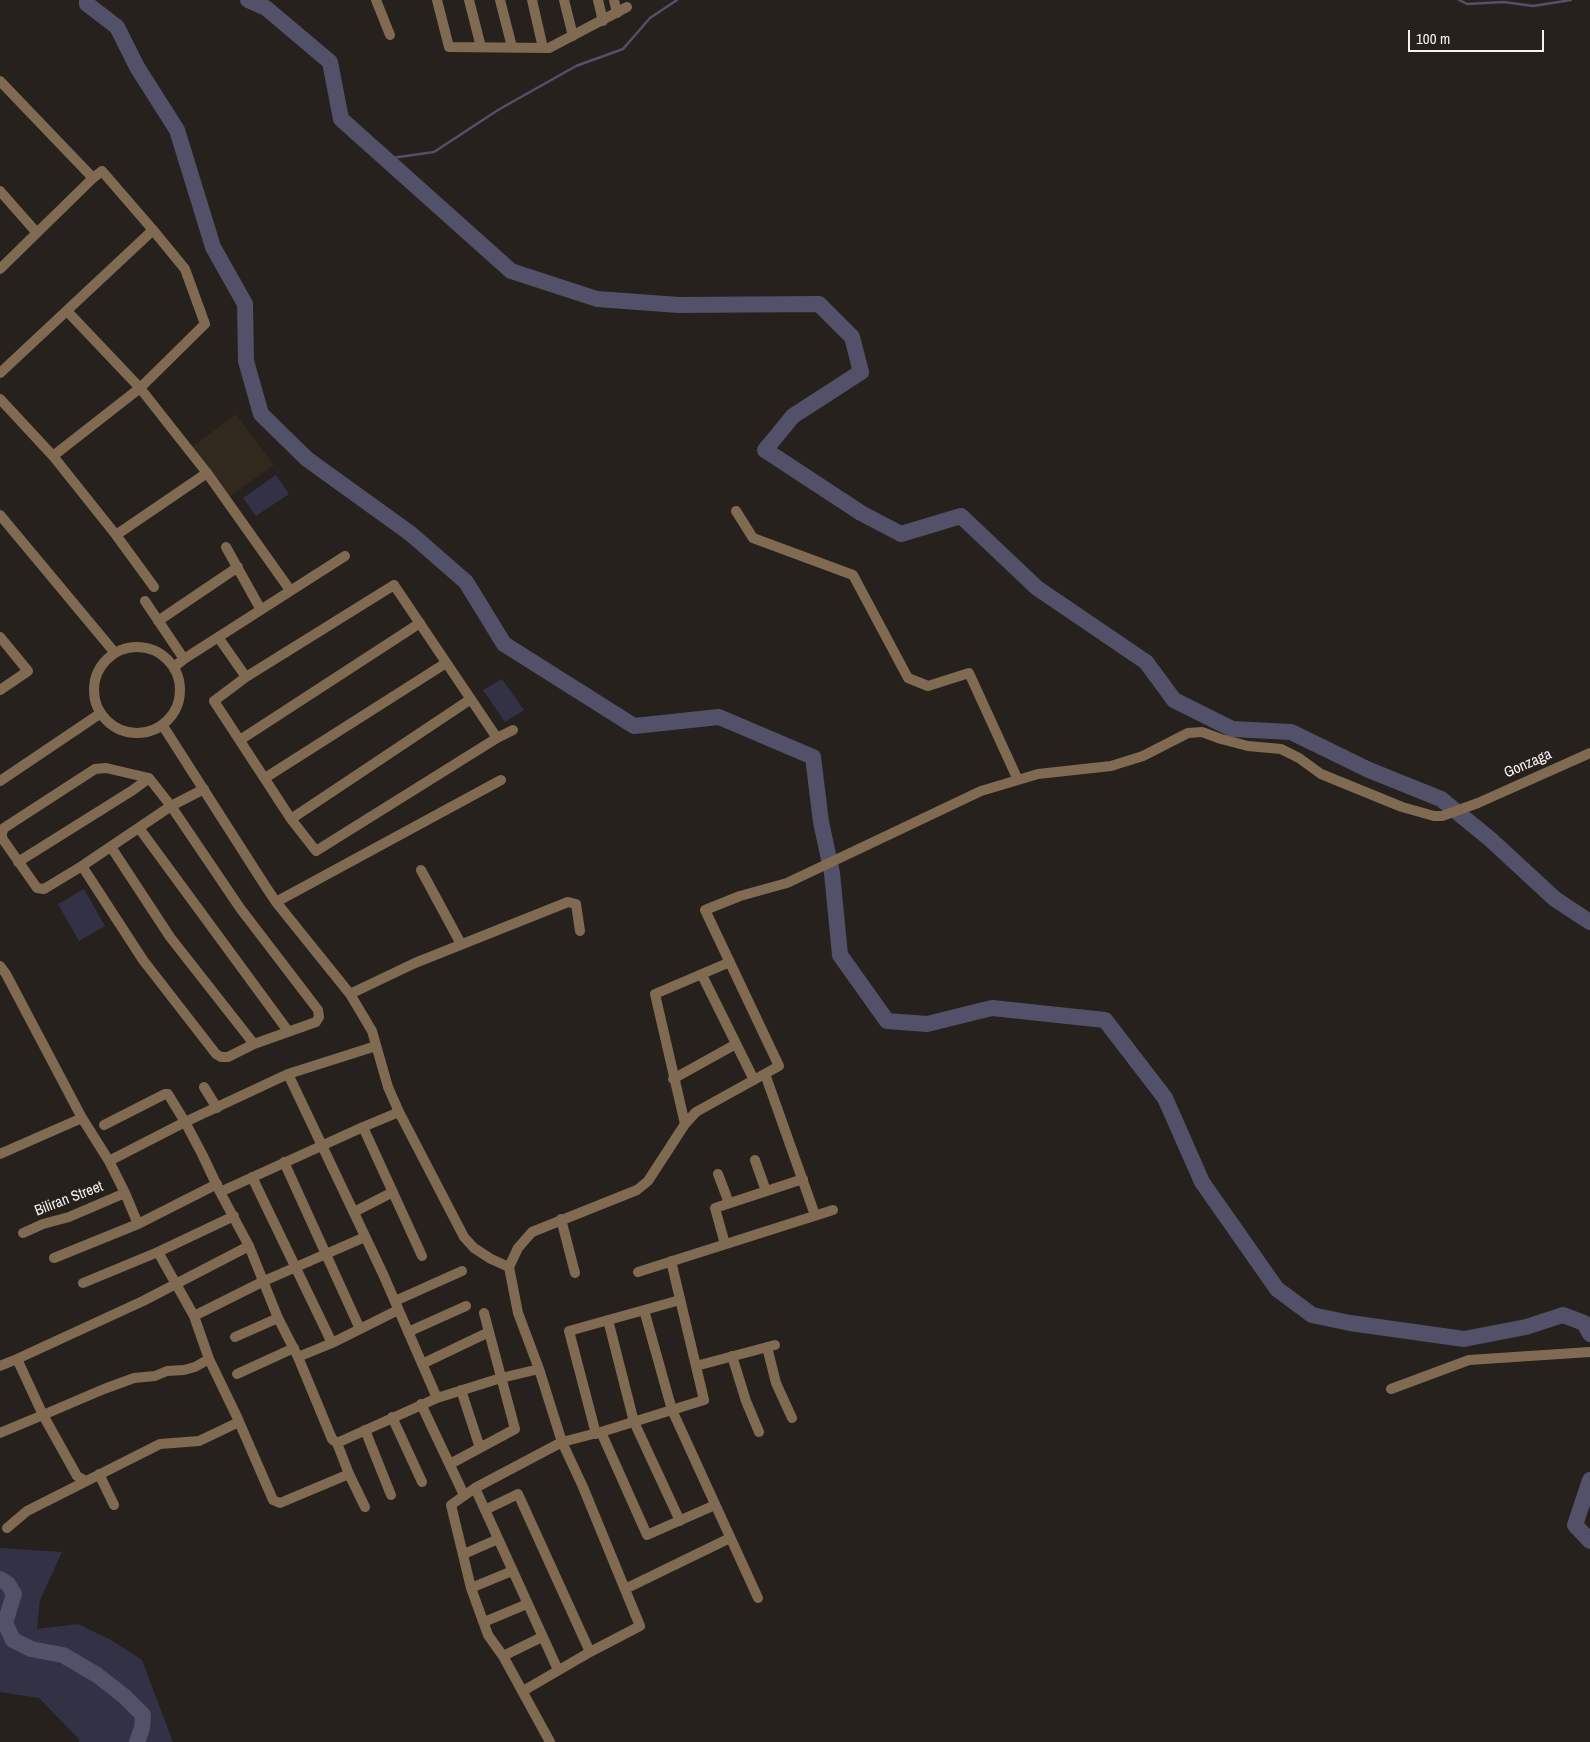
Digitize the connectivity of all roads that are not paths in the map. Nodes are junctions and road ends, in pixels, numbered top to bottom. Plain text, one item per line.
1 (376, 0) edge
2 (437, 0) edge
3 (469, 0) edge
4 (500, 0) edge
5 (532, 0) edge
6 (564, 0) edge
7 (598, 0) edge
8 (614, 0) edge
9 (627, 7) dead end
10 (617, 13) junction
11 (604, 21) junction
12 (390, 35) dead end
13 (573, 36) junction
14 (481, 47) junction
15 (512, 47) junction
16 (543, 48) junction
17 (0, 81) edge
18 (93, 178) junction
19 (0, 191) edge
20 (153, 230) junction
21 (37, 233) junction
22 (0, 269) edge
23 (67, 311) junction
24 (0, 373) edge
25 (140, 388) junction
26 (0, 399) edge
27 (53, 456) junction
28 (207, 473) junction
29 (736, 511) dead end
30 (0, 515) edge
31 (116, 535) junction
32 (226, 547) dead end
33 (345, 556) dead end
34 (238, 567) junction
35 (154, 587) dead end
36 (290, 590) junction
37 (144, 601) dead end
38 (261, 610) junction
39 (158, 621) junction
40 (420, 623) junction
41 (0, 637) edge
42 (218, 637) junction
43 (115, 653) junction
44 (184, 659) junction
45 (446, 663) junction
46 (174, 667) junction
47 (246, 677) junction
48 (0, 690) edge
49 (471, 699) junction
50 (101, 713) junction
51 (163, 726) junction
52 (513, 730) dead end
53 (497, 738) junction
54 (240, 740) junction
55 (1590, 753) edge
56 (149, 778) junction
57 (265, 778) junction
58 (501, 780) dead end
59 (1018, 780) junction
60 (0, 781) edge
61 (204, 789) junction
62 (171, 806) junction
63 (291, 819) junction
64 (139, 828) junction
65 (111, 847) junction
66 (18, 862) junction
67 (82, 866) junction
68 (422, 870) dead end
69 (276, 902) junction
70 (580, 931) dead end
71 (461, 944) junction
72 (730, 962) junction
73 (0, 966) edge
74 (702, 974) junction
75 (350, 994) junction
76 (288, 1031) junction
77 (254, 1044) junction
78 (736, 1044) junction
79 (376, 1046) junction
80 (288, 1074) junction
81 (765, 1074) junction
82 (673, 1079) junction
83 (754, 1080) junction
84 (204, 1087) dead end
85 (218, 1108) junction
86 (400, 1112) junction
87 (82, 1118) junction
88 (185, 1122) junction
89 (685, 1124) junction
90 (104, 1125) dead end
91 (364, 1127) junction
92 (322, 1146) junction
93 (0, 1154) edge
94 (755, 1160) dead end
95 (109, 1161) junction
96 (284, 1162) junction
97 (718, 1174) dead end
98 (252, 1177) junction
99 (803, 1179) junction
100 (218, 1188) junction
101 (766, 1191) junction
102 (393, 1192) junction
103 (125, 1193) junction
104 (729, 1204) junction
105 (833, 1210) dead end
106 (354, 1212) junction
107 (815, 1215) junction
108 (234, 1216) junction
109 (560, 1219) junction
110 (138, 1224) junction
111 (23, 1233) dead end
112 (365, 1237) junction
113 (725, 1244) junction
114 (249, 1246) junction
115 (158, 1252) junction
116 (326, 1253) junction
117 (422, 1256) dead end
118 (54, 1258) dead end
119 (671, 1261) junction
120 (509, 1266) junction
121 (296, 1268) junction
122 (462, 1271) dead end
123 (638, 1272) dead end
124 (574, 1274) dead end
125 (264, 1281) junction
126 (83, 1283) dead end
127 (175, 1284) junction
128 (680, 1300) junction
129 (397, 1306) junction
130 (466, 1306) dead end
131 (644, 1310) junction
132 (484, 1314) dead end
133 (194, 1316) junction
134 (278, 1318) junction
135 (608, 1320) junction
136 (360, 1328) junction
137 (408, 1332) junction
138 (489, 1332) junction
139 (235, 1337) dead end
140 (332, 1342) junction
141 (296, 1352) junction
142 (1590, 1352) edge
143 (732, 1356) junction
144 (17, 1359) junction
145 (209, 1359) junction
146 (422, 1364) junction
147 (0, 1366) edge
148 (696, 1366) junction
149 (539, 1369) junction
150 (237, 1374) dead end
151 (501, 1378) junction
152 (1391, 1389) dead end
153 (461, 1390) junction
154 (437, 1398) junction
155 (422, 1404) junction
156 (672, 1410) junction
157 (43, 1415) junction
158 (392, 1417) junction
159 (792, 1418) dead end
160 (239, 1422) junction
161 (634, 1422) junction
162 (365, 1430) junction
163 (759, 1432) dead end
164 (599, 1433) junction
165 (0, 1434) edge
166 (562, 1442) junction
167 (337, 1443) junction
168 (480, 1448) junction
169 (450, 1464) junction
170 (99, 1474) junction
171 (349, 1474) junction
172 (86, 1481) junction
173 (422, 1482) dead end
174 (475, 1488) junction
175 (391, 1495) dead end
176 (464, 1495) junction
177 (114, 1505) dead end
178 (715, 1505) junction
179 (364, 1507) dead end
180 (485, 1510) junction
181 (680, 1521) junction
182 (8, 1528) dead end
183 (730, 1538) junction
184 (498, 1539) junction
185 (464, 1554) junction
186 (512, 1571) junction
187 (471, 1588) junction
188 (625, 1589) junction
189 (758, 1598) dead end
190 (527, 1604) junction
191 (484, 1622) junction
192 (542, 1637) junction
193 (590, 1652) junction
194 (503, 1656) junction
195 (558, 1670) junction
196 (523, 1690) junction
197 (550, 1742) edge

1 - 12 street
2 - 14 street
3 - 14 street
4 - 15 street
5 - 16 street
6 - 13 street
7 - 11 street
8 - 10 street
9 - 10 street
10 - 11 street
11 - 13 street
13 - 16 street
14 - 15 street
15 - 16 street
17 - 18 street
18 - 20 street
18 - 21 street
19 - 21 street
20 - 23 street
20 - 25 street
21 - 22 street
23 - 24 street
23 - 25 street
25 - 27 street
25 - 28 street
26 - 27 street
27 - 31 street
28 - 31 street
28 - 36 street
29 - 59 street
30 - 43 street
31 - 35 street
32 - 34 street
33 - 36 street
34 - 38 street
34 - 39 street
36 - 38 street
37 - 39 street
38 - 42 street
39 - 44 street
40 - 45 street
40 - 47 street
40 - 54 street
41 - 48 street
42 - 44 street
42 - 47 street
43 - 46 street
43 - 50 street
44 - 46 street
45 - 49 street
45 - 57 street
46 - 51 street
47 - 54 street
49 - 53 street
49 - 63 street
50 - 51 street
50 - 60 street
51 - 61 street
52 - 53 street
53 - 63 street
54 - 57 street
55 - 59 street, Gonzaga
56 - 62 street
56 - 66 street
56 - 66 street
57 - 63 street
58 - 69 street
59 - 72 street
61 - 62 street
61 - 69 street
62 - 64 street
62 - 76 street
64 - 65 street
64 - 76 street
65 - 67 street
65 - 77 street
66 - 67 street
67 - 77 street
68 - 71 street
69 - 75 street
70 - 71 street
71 - 75 street
72 - 74 street
72 - 81 street
73 - 87 street
74 - 78 street
74 - 82 street
75 - 79 street
76 - 77 street
78 - 82 street
78 - 83 street
79 - 80 street
79 - 86 street
80 - 85 street
80 - 92 street
81 - 83 street
81 - 99 street
82 - 89 street
83 - 89 street
84 - 85 street
85 - 88 street
86 - 91 street
86 - 120 street
87 - 93 street
87 - 95 street
88 - 90 street
88 - 95 street
88 - 100 street
89 - 109 street
91 - 92 street
91 - 102 street
92 - 96 street
92 - 106 street
94 - 101 street
95 - 103 street
96 - 98 street
96 - 116 street
97 - 104 street
98 - 100 street
98 - 121 street
99 - 101 street
99 - 107 street
100 - 108 street
100 - 110 street
101 - 104 street
102 - 106 street
102 - 117 street
103 - 110 street
103 - 111 street, Biliran Street
104 - 113 street
105 - 107 street
106 - 112 street
107 - 113 street
108 - 114 street
108 - 115 street
109 - 120 street
109 - 124 street
110 - 118 street
112 - 116 street
112 - 129 street
113 - 119 street
114 - 125 street
114 - 127 street
115 - 126 street
115 - 127 street
116 - 121 street
116 - 136 street
119 - 123 street
119 - 128 street
120 - 149 street
121 - 125 street
121 - 140 street
122 - 129 street
125 - 133 street
125 - 134 street
127 - 133 street
127 - 144 street
128 - 131 street
128 - 148 street
129 - 136 street
129 - 137 street
130 - 137 street
131 - 135 street
131 - 156 street
132 - 138 street
133 - 145 street
134 - 139 street
134 - 141 street
135 - 161 street
135 - 164 street
136 - 140 street
137 - 146 street
138 - 146 street
138 - 151 street
140 - 141 street
141 - 150 street
141 - 167 street
142 - 152 street
143 - 148 street
143 - 159 street
143 - 163 street
144 - 147 street
144 - 157 street
145 - 157 street
145 - 160 street
146 - 154 street
148 - 156 street
149 - 151 street
149 - 166 street
151 - 153 street
151 - 168 street
153 - 154 street
153 - 168 street
154 - 155 street
155 - 158 street
155 - 169 street
156 - 161 street
156 - 178 street
157 - 165 street
157 - 172 street
158 - 162 street
158 - 173 street
160 - 170 street
160 - 171 street
161 - 164 street
161 - 181 street
162 - 167 street
162 - 175 street
164 - 166 street
164 - 181 street
166 - 174 street
166 - 188 street
167 - 171 street
168 - 169 street
169 - 176 street
170 - 172 street
170 - 177 street
171 - 179 street
172 - 182 street
174 - 176 street
174 - 180 street
176 - 185 street
178 - 181 street
178 - 183 street
180 - 184 street
180 - 193 street
183 - 188 street
183 - 189 street
184 - 185 street
184 - 186 street
185 - 187 street
186 - 187 street
186 - 190 street
187 - 191 street
188 - 193 street
190 - 191 street
190 - 192 street
191 - 194 street
192 - 194 street
192 - 195 street
193 - 195 street
194 - 196 street
195 - 196 street
196 - 197 street

